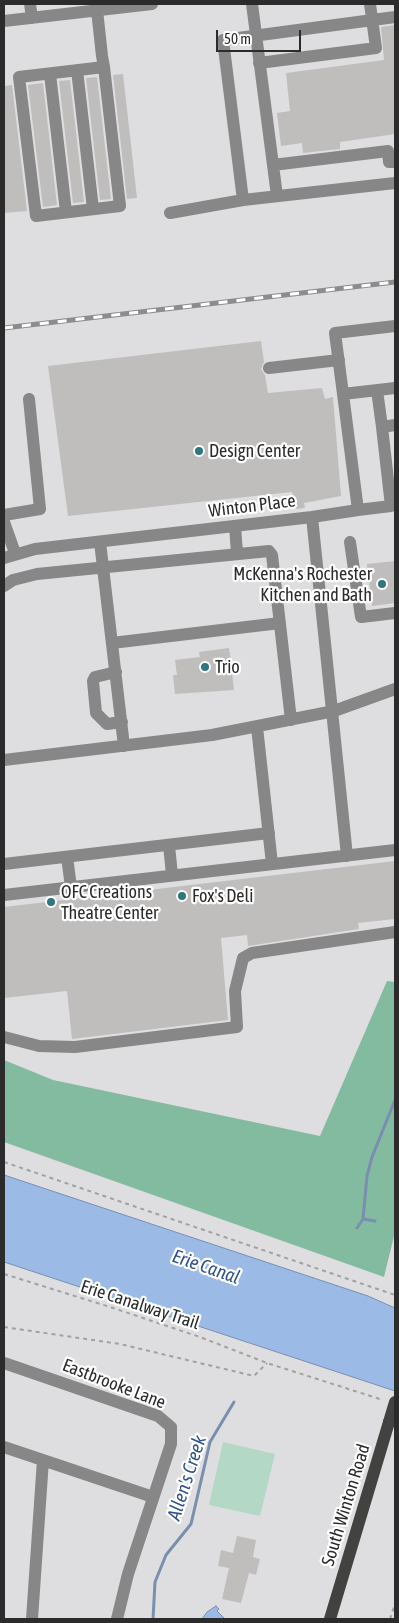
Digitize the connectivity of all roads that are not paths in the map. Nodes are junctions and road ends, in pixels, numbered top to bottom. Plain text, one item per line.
1 (30, 4) edge
2 (152, 4) edge
3 (252, 4) edge
4 (370, 4) edge
5 (101, 8) edge
6 (395, 17) edge
7 (32, 18) junction
8 (372, 20) junction
9 (4, 21) edge
10 (256, 36) junction
11 (260, 63) junction
12 (104, 67) junction
13 (77, 70) junction
14 (50, 74) junction
15 (395, 162) edge
16 (273, 165) junction
17 (395, 183) edge
18 (277, 196) junction
19 (243, 200) junction
20 (93, 209) junction
21 (66, 212) junction
22 (170, 213) dead end
23 (395, 326) edge
24 (338, 360) junction
25 (269, 368) dead end
26 (395, 388) edge
27 (377, 390) junction
28 (343, 394) junction
29 (29, 399) dead end
30 (395, 425) edge
31 (382, 427) junction
32 (393, 506) edge
33 (358, 510) junction
34 (4, 515) edge
35 (312, 517) junction
36 (4, 522) edge
37 (235, 526) junction
38 (100, 542) junction
39 (350, 542) dead end
40 (237, 553) junction
41 (9, 556) edge
42 (104, 567) junction
43 (4, 586) edge
44 (395, 613) edge
45 (280, 623) junction
46 (112, 643) junction
47 (116, 672) junction
48 (395, 689) edge
49 (334, 711) junction
50 (291, 720) junction
51 (122, 722) junction
52 (257, 727) junction
53 (124, 746) junction
54 (4, 760) edge
55 (269, 834) junction
56 (169, 845) junction
57 (395, 850) edge
58 (347, 856) junction
59 (67, 857) junction
60 (4, 864) edge
61 (272, 864) junction
62 (172, 875) junction
63 (71, 887) junction
64 (4, 895) edge
65 (395, 932) edge
66 (4, 1037) edge
67 (4, 1362) edge
68 (391, 1401) edge
69 (4, 1447) edge
70 (43, 1460) junction
71 (153, 1497) junction
72 (32, 1619) edge
73 (117, 1619) edge
74 (330, 1619) edge

1 - 7 street
2 - 5 street
3 - 10 street
4 - 8 street
5 - 7 street
5 - 12 street
6 - 8 street
7 - 9 street
8 - 10 street
8 - 11 street
10 - 11 street
10 - 19 street
11 - 16 street
12 - 13 street
12 - 20 street
13 - 14 street
13 - 20 street
14 - 21 street
14 - 21 street
15 - 16 street
16 - 18 street
17 - 18 street
18 - 19 street
19 - 22 street
20 - 21 street
23 - 24 street
24 - 25 street
24 - 28 street
26 - 27 street
27 - 28 street
27 - 31 street
28 - 33 street
29 - 34 street
30 - 31 street
31 - 32 street
32 - 33 street
33 - 35 street
35 - 37 street, Winton Place
35 - 49 street, Winton Place
36 - 41 street
37 - 38 street, Winton Place
37 - 40 street
38 - 41 street, Winton Place
38 - 42 street
39 - 44 street
40 - 42 street
40 - 45 street
42 - 43 street
42 - 46 street
45 - 46 street
45 - 50 street
46 - 47 street
47 - 51 street
47 - 51 street
48 - 49 street
49 - 50 street
49 - 58 street, Winton Place
50 - 52 street
51 - 53 street
52 - 53 street
52 - 55 street
53 - 54 street
55 - 56 street
55 - 61 street
56 - 59 street
56 - 62 street
57 - 58 street
58 - 61 street
59 - 60 street
59 - 63 street
61 - 62 street
62 - 63 street
63 - 64 street
65 - 66 street
67 - 71 street, Eastbrooke Lane
68 - 74 main road, South Winton Road, bridge
69 - 70 street
70 - 71 street
70 - 72 street
71 - 73 street, Eastbrooke Lane

